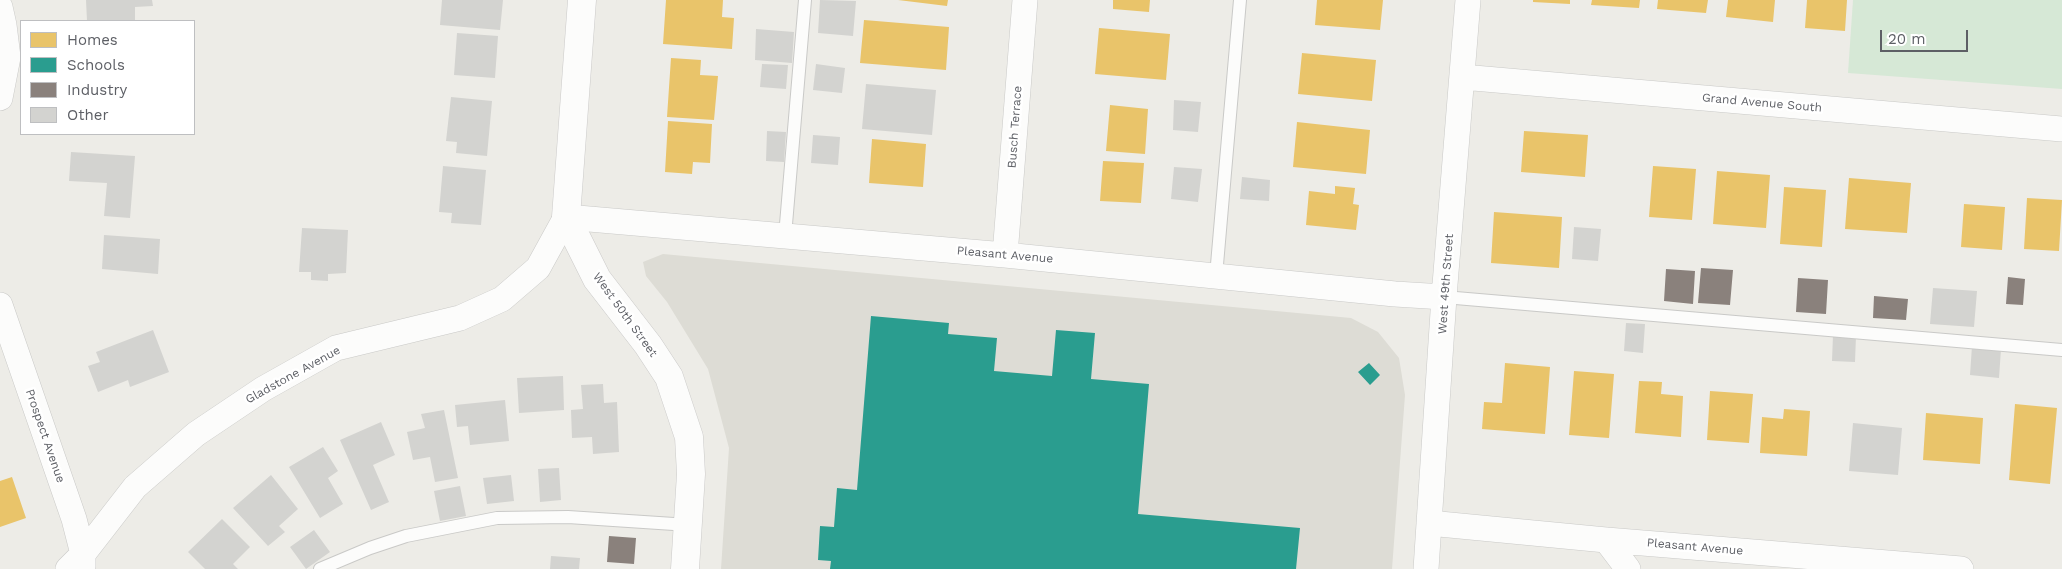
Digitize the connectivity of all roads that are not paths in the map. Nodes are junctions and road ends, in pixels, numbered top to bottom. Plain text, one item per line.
1 (582, 0) edge
2 (805, 0) edge
3 (1024, 0) edge
4 (1240, 0) edge
5 (1468, 0) edge
6 (0, 6) edge
7 (1462, 77) junction
8 (0, 98) edge
9 (2062, 129) edge
10 (566, 217) junction
11 (785, 236) junction
12 (1005, 255) junction
13 (1216, 276) junction
14 (1444, 297) junction
15 (0, 305) edge
16 (2062, 350) edge
17 (1429, 523) junction
18 (689, 525) junction
19 (1606, 540) junction
20 (78, 564) edge
21 (320, 569) edge
22 (685, 569) edge
23 (1426, 569) edge
24 (1628, 569) edge
25 (1961, 569) edge

1 - 10 street
2 - 11 lane
3 - 12 street, Busch Terrace
4 - 13 lane
5 - 7 street, West 49th Street
6 - 8 street
7 - 9 street, Grand Avenue South
7 - 14 street, West 49th Street
10 - 11 street, Pleasant Avenue
10 - 18 street, West 50th Street
10 - 20 street, Gladstone Avenue
11 - 12 street, Pleasant Avenue
12 - 13 street, Pleasant Avenue
13 - 14 street, Pleasant Avenue
14 - 16 lane
14 - 17 street, West 49th Street
15 - 20 street, Prospect Avenue
17 - 19 street, Pleasant Avenue
17 - 23 street, West 49th Street
18 - 21 lane
18 - 22 street, West 50th Street
19 - 24 street
19 - 25 street, Pleasant Avenue

